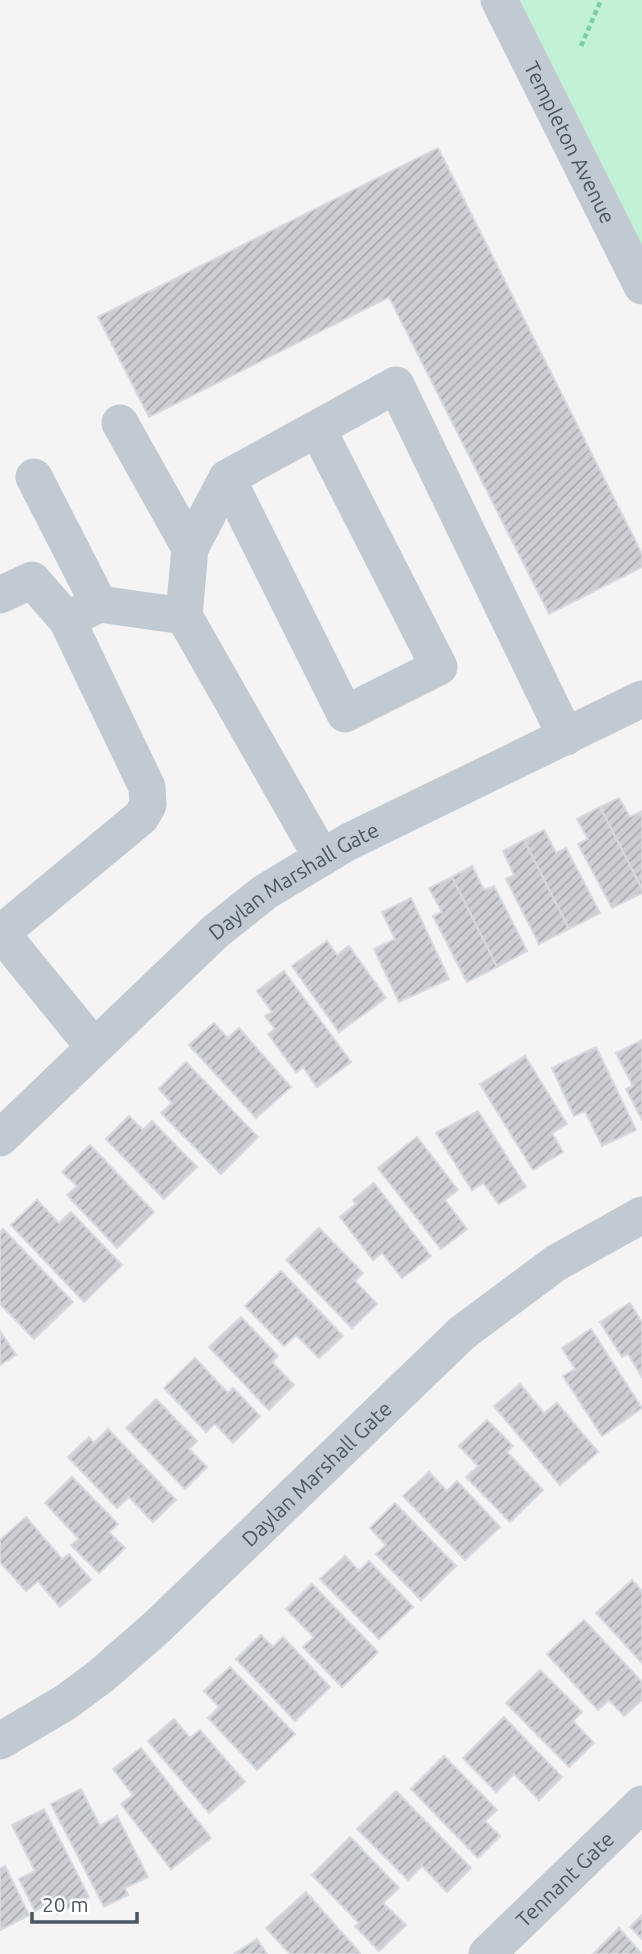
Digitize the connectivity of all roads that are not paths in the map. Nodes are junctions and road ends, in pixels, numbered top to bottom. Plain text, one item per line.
1 (499, 0) edge
2 (642, 286) edge
3 (120, 423) dead end
4 (318, 430) junction
5 (34, 477) dead end
6 (227, 478) junction
7 (190, 548) junction
8 (0, 595) edge
9 (83, 612) junction
10 (184, 616) junction
11 (642, 699) edge
12 (566, 737) junction
13 (322, 858) junction
14 (0, 932) edge
15 (94, 1047) junction
16 (0, 1138) edge
17 (642, 1216) edge
18 (0, 1741) edge
19 (642, 1804) edge
20 (487, 1954) edge

1 - 2 street, Templeton Avenue
3 - 7 street
4 - 6 street
4 - 6 street
4 - 12 street
5 - 9 street
6 - 7 street
7 - 10 street
8 - 9 street
9 - 10 street
9 - 14 street
10 - 13 street
11 - 12 street, Daylan Marshall Gate
12 - 13 street, Daylan Marshall Gate
13 - 15 street, Daylan Marshall Gate
14 - 15 street
15 - 16 street, Daylan Marshall Gate
17 - 18 street, Daylan Marshall Gate
19 - 20 street, Tennant Gate

